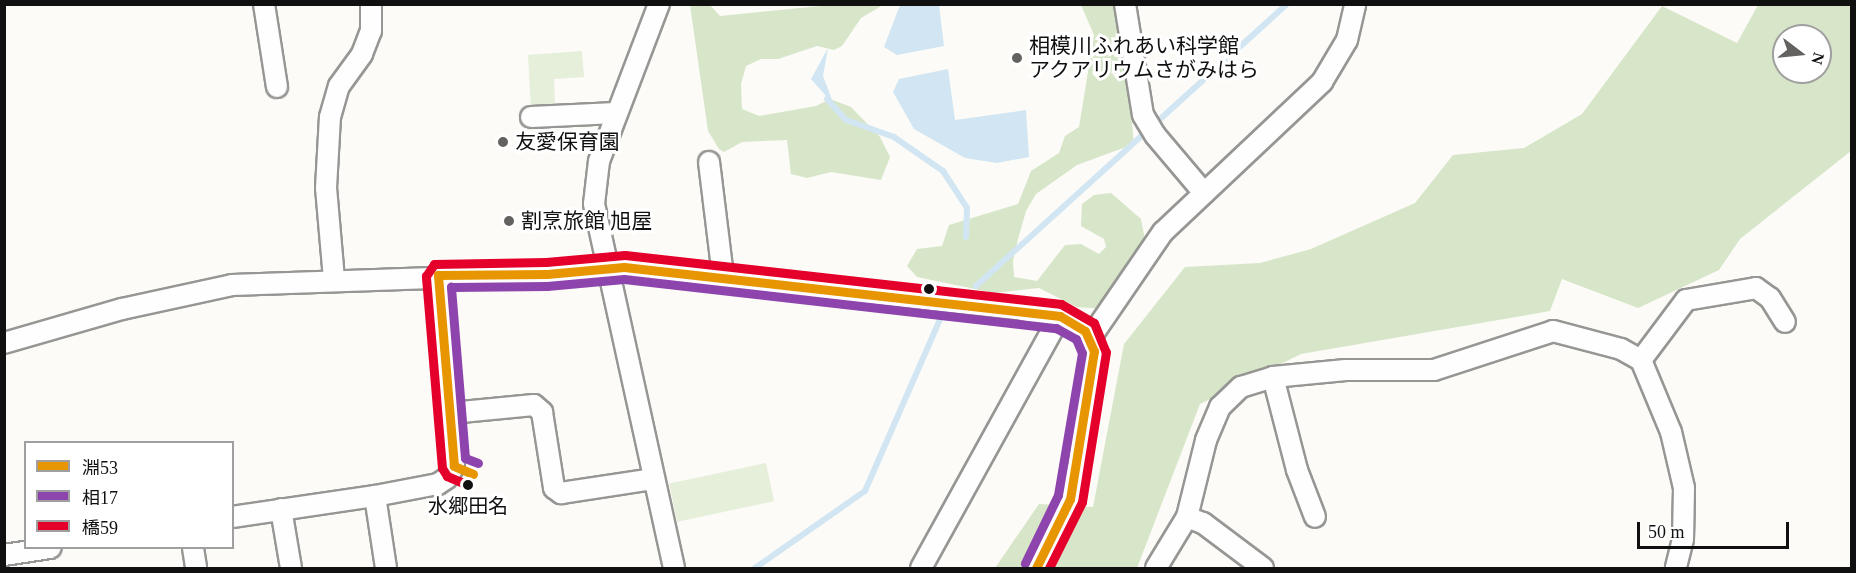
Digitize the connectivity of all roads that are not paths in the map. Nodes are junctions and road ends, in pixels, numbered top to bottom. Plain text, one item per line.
1 (264, 4) edge
2 (371, 4) edge
3 (659, 4) edge
4 (1125, 4) edge
5 (1355, 4) edge
6 (277, 87) dead end
7 (616, 113) junction
8 (531, 117) dead end
9 (709, 162) dead end
10 (1204, 193) junction
11 (609, 268) junction
12 (438, 275) junction
13 (723, 276) junction
14 (334, 279) junction
15 (1060, 316) junction
16 (1785, 322) dead end
17 (1091, 337) junction
18 (4, 343) edge
19 (1641, 360) junction
20 (1273, 377) junction
21 (451, 413) junction
22 (654, 479) junction
23 (375, 496) junction
24 (281, 509) junction
25 (234, 517) edge
26 (1187, 517) junction
27 (1315, 517) dead end
28 (43, 549) edge
29 (193, 549) edge
30 (4, 555) edge
31 (196, 568) edge
32 (291, 568) edge
33 (386, 568) edge
34 (674, 568) edge
35 (921, 568) edge
36 (1036, 568) edge
37 (1156, 568) edge
38 (1263, 568) edge
39 (1677, 568) edge

1 - 6 street
2 - 14 street
3 - 7 street
4 - 10 street
5 - 10 street
7 - 8 street
7 - 11 street
9 - 13 street
10 - 17 street
11 - 12 street
11 - 13 street
11 - 22 street
12 - 14 street
12 - 21 street
13 - 15 street
14 - 18 street
15 - 17 street
15 - 35 street
16 - 19 street
17 - 36 street
19 - 20 street
19 - 39 street
20 - 26 street
20 - 27 street
21 - 22 street
21 - 23 street
22 - 34 street
23 - 24 street
23 - 33 street
24 - 25 street
24 - 32 street
26 - 37 street
26 - 38 street
28 - 30 street
29 - 31 street

